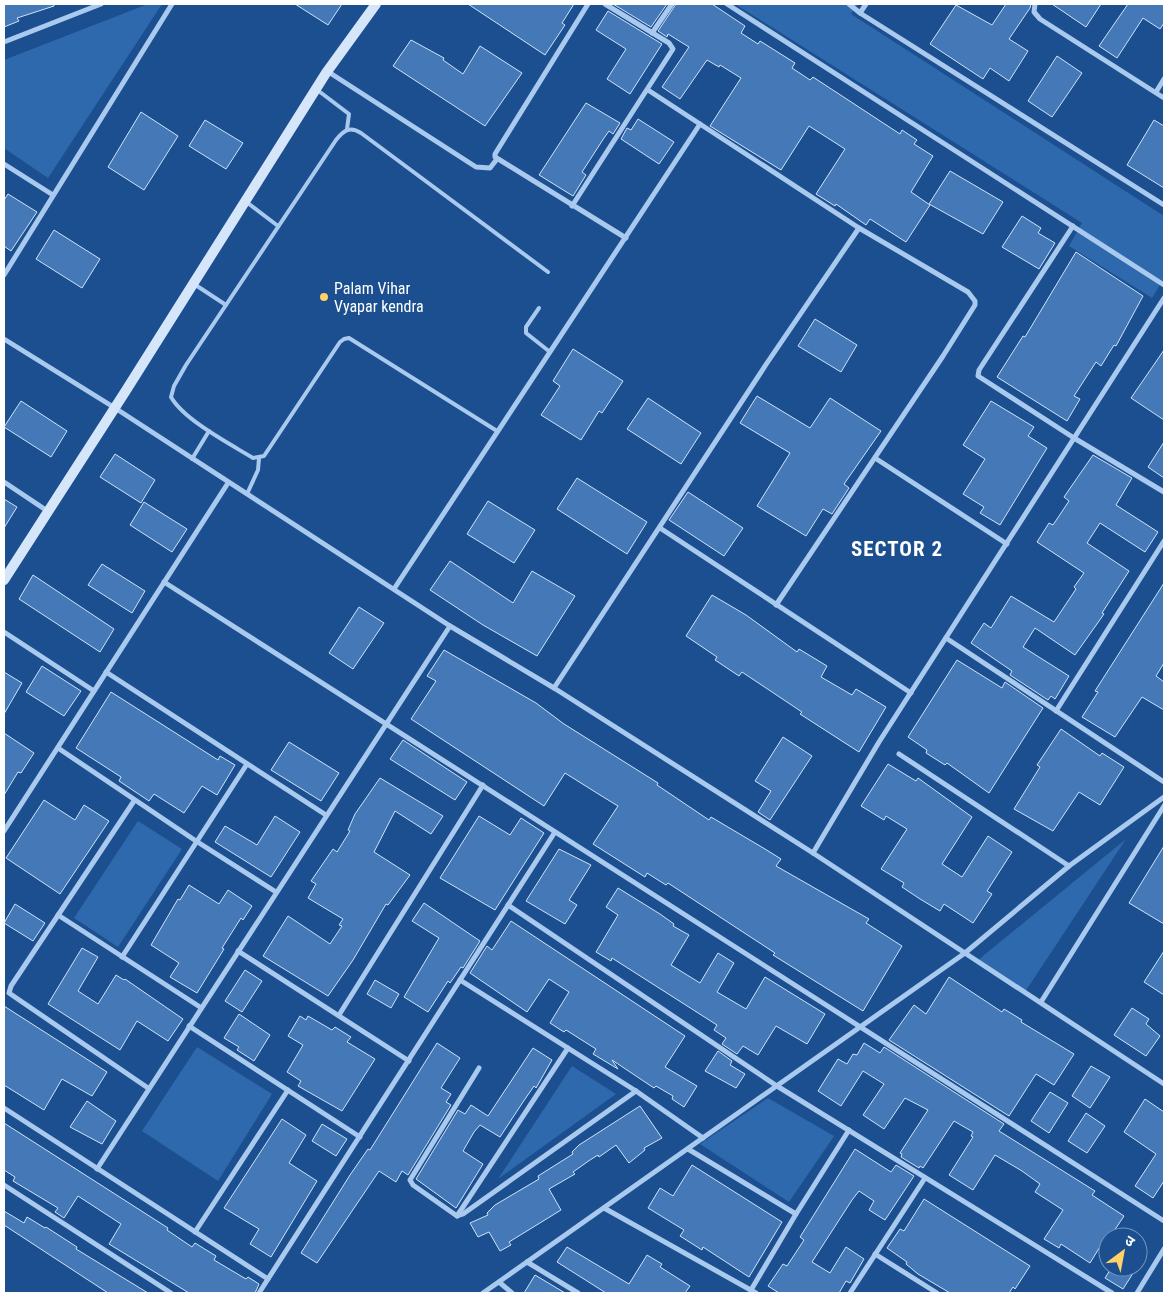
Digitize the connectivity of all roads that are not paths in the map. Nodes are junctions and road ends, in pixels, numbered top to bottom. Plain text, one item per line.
1 (101, 4) edge
2 (172, 4) edge
3 (376, 4) edge
4 (588, 4) edge
5 (605, 4) edge
6 (672, 4) edge
7 (727, 4) edge
8 (849, 4) edge
9 (866, 4) edge
10 (1035, 4) edge
11 (860, 13) junction
12 (652, 33) junction
13 (4, 42) edge
14 (327, 71) junction
15 (1164, 78) edge
16 (316, 89) junction
17 (648, 90) junction
18 (1156, 92) junction
19 (1164, 98) edge
20 (700, 124) junction
21 (347, 129) junction
22 (497, 159) junction
23 (4, 164) edge
24 (53, 196) junction
25 (246, 201) junction
26 (1164, 205) edge
27 (572, 206) junction
28 (278, 226) junction
29 (1073, 226) junction
30 (859, 228) junction
31 (626, 238) junction
32 (548, 272) dead end
33 (4, 274) edge
34 (194, 284) junction
35 (1164, 285) edge
36 (1164, 298) edge
37 (226, 305) junction
38 (539, 308) dead end
39 (4, 339) edge
40 (550, 352) junction
41 (116, 408) junction
42 (209, 430) junction
43 (498, 431) junction
44 (1074, 438) junction
45 (259, 458) junction
46 (875, 458) junction
47 (192, 459) junction
48 (4, 482) edge
49 (228, 483) junction
50 (1164, 492) edge
51 (248, 494) junction
52 (49, 512) junction
53 (660, 528) junction
54 (1164, 541) edge
55 (1006, 544) junction
56 (4, 580) edge
57 (164, 582) junction
58 (394, 590) junction
59 (776, 605) junction
60 (450, 626) junction
61 (4, 632) edge
62 (946, 638) junction
63 (106, 672) junction
64 (554, 688) junction
65 (94, 691) junction
66 (911, 693) junction
67 (1056, 711) junction
68 (385, 724) junction
69 (58, 748) junction
70 (899, 754) dead end
71 (247, 764) junction
72 (1164, 782) edge
73 (483, 785) junction
74 (1164, 797) edge
75 (134, 801) junction
76 (1164, 806) edge
77 (326, 815) junction
78 (4, 831) edge
79 (555, 832) junction
80 (196, 841) junction
81 (813, 853) junction
82 (1069, 866) junction
83 (276, 892) junction
84 (508, 905) junction
85 (58, 915) junction
86 (238, 951) junction
87 (964, 953) junction
88 (122, 957) junction
89 (460, 980) junction
90 (1041, 1002) junction
91 (200, 1007) junction
92 (339, 1015) junction
93 (188, 1026) junction
94 (859, 1028) junction
95 (568, 1048) junction
96 (408, 1061) junction
97 (479, 1068) dead end
98 (1164, 1082) edge
99 (777, 1086) junction
100 (148, 1088) junction
101 (288, 1090) junction
102 (636, 1091) junction
103 (4, 1108) edge
104 (849, 1130) junction
105 (360, 1137) junction
106 (703, 1138) junction
107 (688, 1149) junction
108 (97, 1169) junction
109 (926, 1178) junction
110 (4, 1185) edge
111 (604, 1208) junction
112 (796, 1214) junction
113 (457, 1216) junction
114 (1164, 1221) edge
115 (195, 1232) junction
116 (1164, 1249) edge
117 (875, 1254) junction
118 (527, 1262) junction
119 (268, 1279) junction
120 (499, 1282) junction
121 (754, 1292) edge
122 (171, 1293) edge
123 (259, 1293) edge
124 (483, 1293) edge
125 (512, 1293) edge
126 (578, 1293) edge
127 (850, 1293) edge
128 (937, 1293) edge
129 (1112, 1293) edge
130 (1137, 1293) edge

1 - 13 street
2 - 24 street
3 - 14 street
4 - 22 street
5 - 12 street
6 - 12 street
7 - 29 street
8 - 11 street
9 - 11 street
10 - 18 street
11 - 26 street
12 - 17 street
14 - 16 street
14 - 22 street
15 - 18 street
16 - 21 lane
16 - 25 street
17 - 20 street
17 - 27 street
18 - 19 street
20 - 30 street
20 - 31 street
21 - 28 lane
21 - 32 lane
22 - 27 street
23 - 24 street
24 - 33 street
25 - 28 lane
25 - 34 street
27 - 31 street
28 - 37 lane
29 - 35 street
29 - 44 street
30 - 46 street
30 - 53 street
31 - 40 street
34 - 37 lane
34 - 41 street
36 - 44 street
37 - 42 lane
38 - 40 lane
39 - 41 street
40 - 43 street
41 - 47 street
41 - 52 street
42 - 45 lane
42 - 47 lane
43 - 45 lane
43 - 58 street
44 - 50 street
44 - 55 street
45 - 51 lane
46 - 55 street
46 - 59 street
47 - 49 street
48 - 52 street
49 - 51 street
49 - 57 street
51 - 58 street
52 - 56 street
53 - 59 street
53 - 64 street
54 - 67 street
55 - 62 street
57 - 63 street
57 - 68 street
58 - 60 street
59 - 66 street
60 - 64 street
60 - 68 street
61 - 65 street
62 - 66 street
62 - 67 street
63 - 65 street
63 - 71 street
64 - 81 street
65 - 69 street
66 - 81 street
67 - 72 street
68 - 73 street
68 - 77 street
69 - 75 street
69 - 78 street
70 - 82 street
71 - 77 street
71 - 80 street
73 - 79 street
73 - 92 street
74 - 82 street
75 - 80 street
75 - 85 street
76 - 90 street
77 - 83 street
79 - 84 street
79 - 94 street
80 - 83 street
80 - 88 street
81 - 87 street
82 - 87 street
83 - 86 street
84 - 89 street
84 - 99 street
85 - 88 street
85 - 100 street
86 - 91 street
86 - 92 street
87 - 90 street
87 - 94 street
88 - 91 street
89 - 95 street
89 - 96 street
90 - 98 street
91 - 93 street
92 - 96 street
93 - 100 street
93 - 101 street
94 - 99 street
94 - 114 street
95 - 102 street
95 - 113 street
96 - 105 street
97 - 113 street
99 - 104 street
99 - 106 street
100 - 108 street
101 - 105 street
101 - 115 street
102 - 106 street
102 - 113 street
103 - 108 street
104 - 109 street
104 - 112 street
105 - 119 street
106 - 107 street
107 - 111 street
107 - 112 street
108 - 115 street
109 - 117 street
109 - 129 street
110 - 122 street
111 - 118 street
111 - 121 street
112 - 121 street
115 - 119 street
116 - 130 street
117 - 127 street
117 - 128 street
118 - 120 street
118 - 126 street
119 - 123 street
120 - 124 street
120 - 125 street

